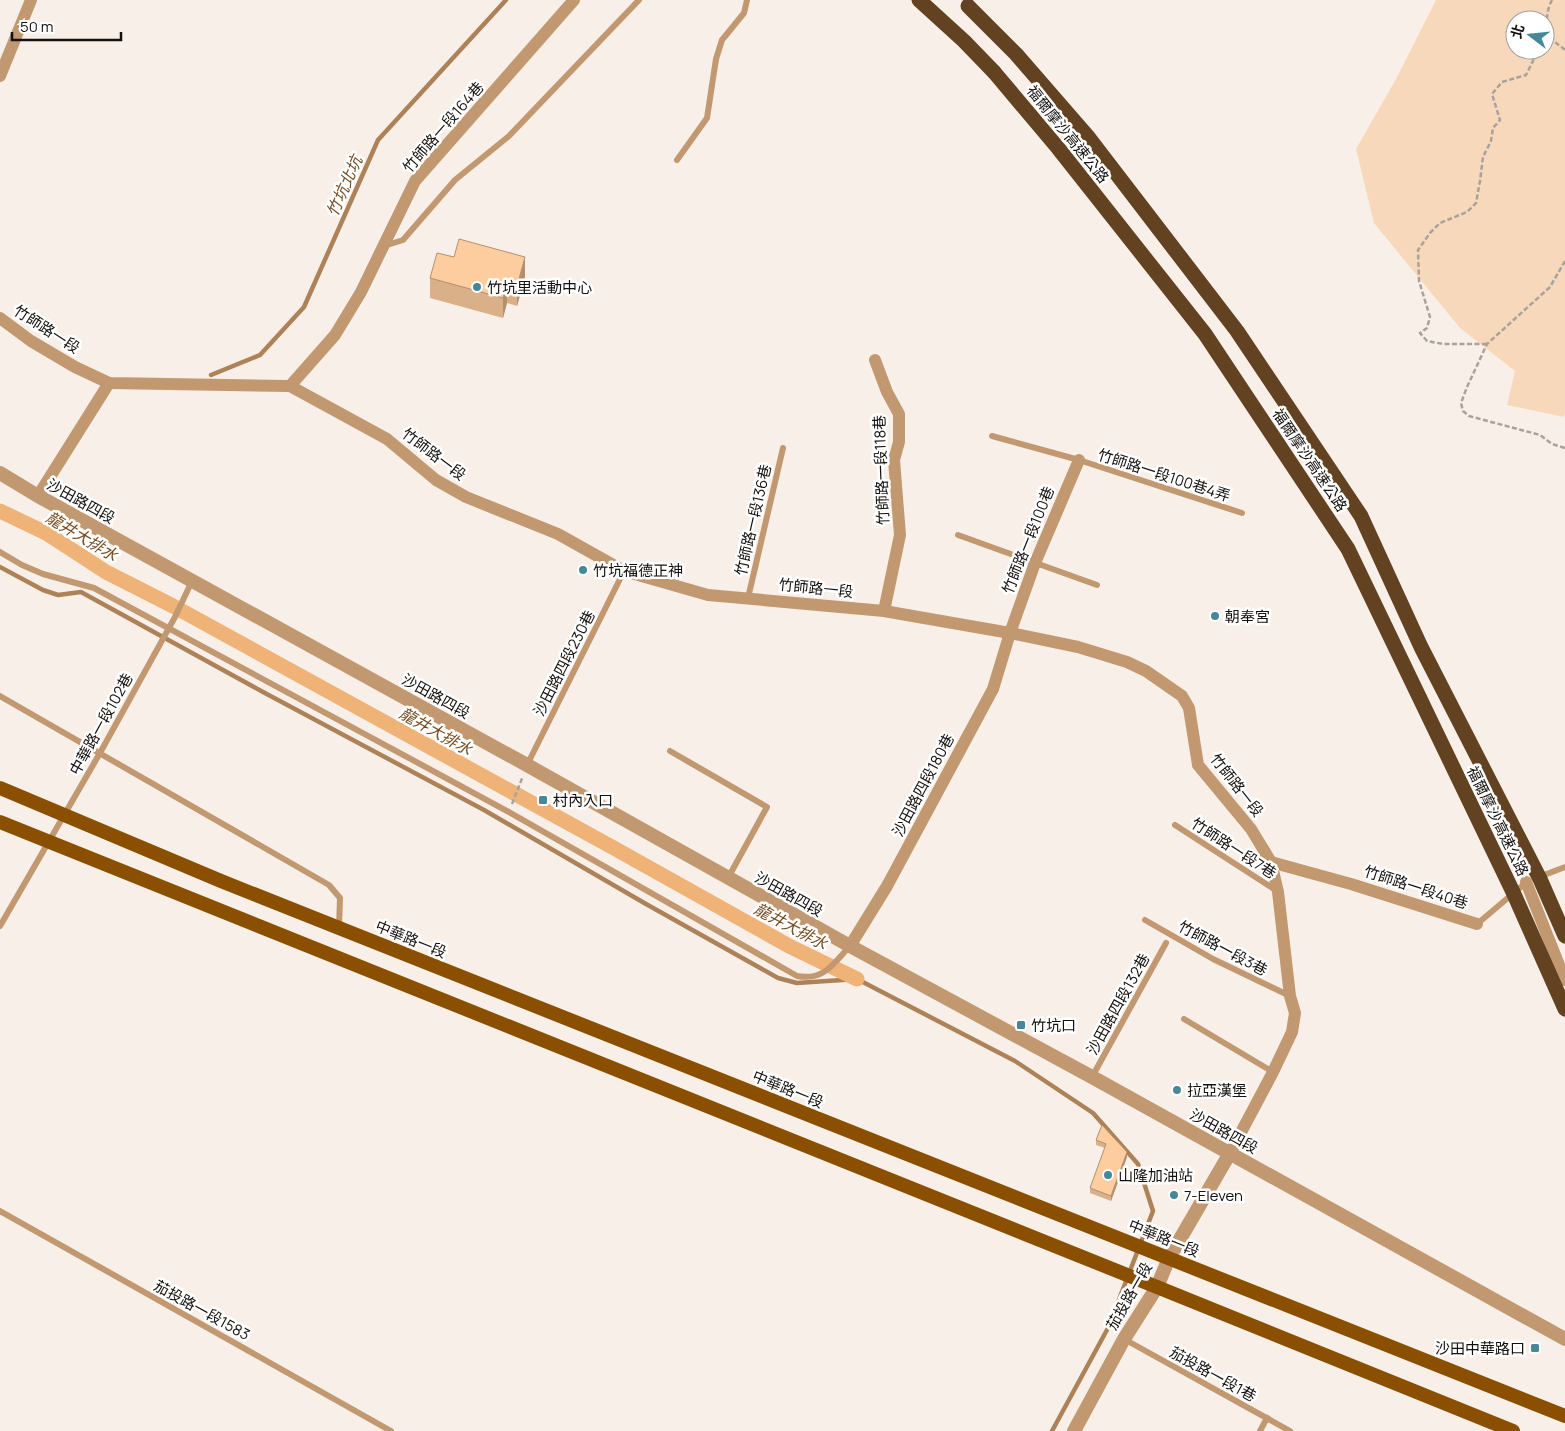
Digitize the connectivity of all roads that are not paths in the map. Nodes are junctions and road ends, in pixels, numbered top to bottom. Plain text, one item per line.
1 (31, 0) edge
2 (574, 0) edge
3 (639, 0) edge
4 (747, 0) edge
5 (919, 0) edge
6 (962, 0) edge
7 (0, 76) edge
8 (677, 160) dead end
9 (383, 246) junction
10 (0, 318) edge
11 (874, 360) dead end
12 (108, 383) junction
13 (290, 386) junction
14 (992, 436) dead end
15 (783, 448) dead end
16 (1079, 460) junction
17 (0, 473) edge
18 (38, 496) junction
19 (1242, 514) dead end
20 (958, 534) dead end
21 (0, 552) edge
22 (1035, 564) junction
23 (624, 571) junction
24 (192, 581) junction
25 (1097, 585) dead end
26 (748, 598) junction
27 (884, 611) junction
28 (168, 628) junction
29 (1010, 633) junction
30 (0, 696) edge
31 (670, 751) dead end
32 (100, 753) junction
33 (524, 771) junction
34 (0, 788) edge
35 (64, 814) junction
36 (0, 822) edge
37 (1175, 825) dead end
38 (48, 842) junction
39 (1271, 862) junction
40 (1565, 867) edge
41 (728, 878) junction
42 (1526, 882) junction
43 (1278, 892) junction
44 (1145, 920) dead end
45 (1477, 924) joint
46 (0, 926) edge
47 (339, 928) junction
48 (1565, 936) edge
49 (1166, 944) dead end
50 (850, 946) junction
51 (1565, 980) edge
52 (1290, 996) junction
53 (1565, 1009) edge
54 (1184, 1019) dead end
55 (1273, 1072) junction
56 (1092, 1077) junction
57 (1230, 1153) junction
58 (0, 1211) edge
59 (1169, 1258) junction
60 (1157, 1287) junction
61 (1124, 1339) junction
62 (1565, 1339) edge
63 (1565, 1416) edge
64 (1268, 1418) junction
65 (391, 1431) edge
66 (1074, 1431) edge
67 (1260, 1431) edge
68 (1290, 1431) edge
69 (1512, 1431) edge

1 - 7 street
2 - 9 street, 竹師路一段164巷
3 - 9 lane
4 - 8 lane
5 - 53 highway, 福爾摩沙高速公路, bridge
6 - 48 highway, 福爾摩沙高速公路, bridge
9 - 13 street, 竹師路一段164巷
10 - 12 street, 竹師路一段
11 - 27 street, 竹師路一段118巷
12 - 13 street, 竹師路一段
12 - 18 street
13 - 23 street, 竹師路一段
14 - 16 lane, 竹師路一段100巷4弄
15 - 26 lane, 竹師路一段136巷
16 - 19 lane, 竹師路一段100巷4弄
16 - 22 street, 竹師路一段100巷
17 - 18 street, 沙田路四段
18 - 24 street, 沙田路四段
20 - 22 lane
21 - 28 lane
22 - 25 lane
22 - 29 street, 竹師路一段100巷
23 - 26 street, 竹師路一段
23 - 33 lane, 沙田路四段230巷
24 - 28 lane, 中華路一段102巷
24 - 33 street, 沙田路四段
26 - 27 street, 竹師路一段
27 - 29 street, 竹師路一段
28 - 32 lane, 中華路一段102巷
28 - 50 lane
29 - 39 street, 竹師路一段
29 - 50 street, 沙田路四段180巷
30 - 32 lane
31 - 41 lane
32 - 35 lane, 中華路一段102巷
32 - 47 lane
33 - 41 street, 沙田路四段
34 - 35 main road, 中華路一段
35 - 38 lane, 中華路一段102巷
35 - 47 main road, 中華路一段
36 - 38 main road
37 - 43 lane, 竹師路一段7巷
38 - 46 lane, 中華路一段102巷
38 - 60 main road
39 - 43 street, 竹師路一段
39 - 45 street, 竹師路一段40巷
40 - 42 lane, 竹師路一段40巷
41 - 50 street, 沙田路四段
42 - 45 lane, 竹師路一段40巷
42 - 51 street
43 - 52 street, 竹師路一段
44 - 52 lane, 竹師路一段3巷
47 - 59 main road, 中華路一段
49 - 56 lane, 沙田路四段132巷
50 - 56 street, 沙田路四段
52 - 55 street, 竹師路一段
54 - 55 lane
55 - 57 street, 竹師路一段
56 - 57 street, 沙田路四段
57 - 59 street, 茄投路一段
57 - 62 street, 沙田路四段
58 - 65 lane, 茄投路一段1583
59 - 60 street, 茄投路一段
59 - 63 main road, 中華路一段
60 - 61 street, 茄投路一段
60 - 69 main road
61 - 64 lane, 茄投路一段1巷
61 - 66 street, 茄投路一段
64 - 67 lane
64 - 68 lane, 茄投路一段1巷

